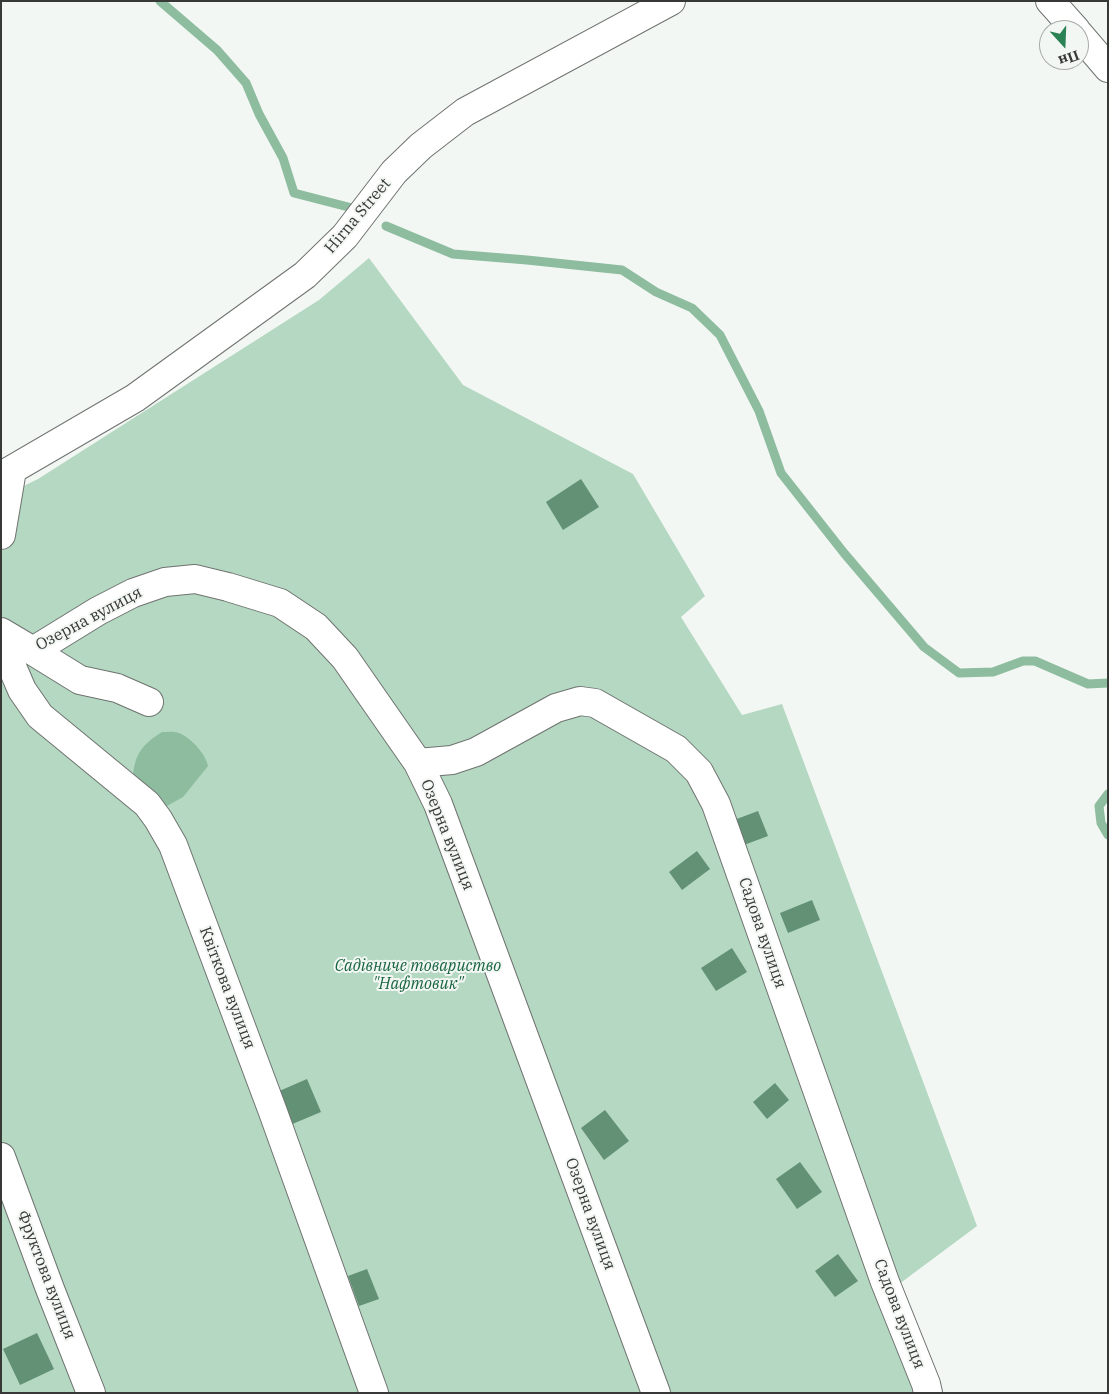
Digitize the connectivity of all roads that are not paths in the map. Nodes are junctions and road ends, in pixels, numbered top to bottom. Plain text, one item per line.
1 (671, 1) edge
2 (1050, 1) edge
3 (1067, 20) edge
4 (1089, 46) edge
5 (1108, 68) edge
6 (7, 473) edge
7 (1, 535) edge
8 (1, 633) edge
9 (33, 651) junction
10 (149, 702) dead end
11 (418, 763) junction
12 (1, 1157) edge
13 (91, 1393) edge
14 (374, 1393) edge
15 (656, 1393) edge
16 (928, 1393) edge

1 - 6 street, Hirna Street
2 - 3 street
4 - 5 street
6 - 7 street
8 - 9 street, Озерна вулиця
8 - 14 street, Квіткова вулиця
9 - 10 street
9 - 11 street, Озерна вулиця
11 - 15 street, Озерна вулиця
11 - 16 street, Садова вулиця
12 - 13 street, Фруктова вулиця

